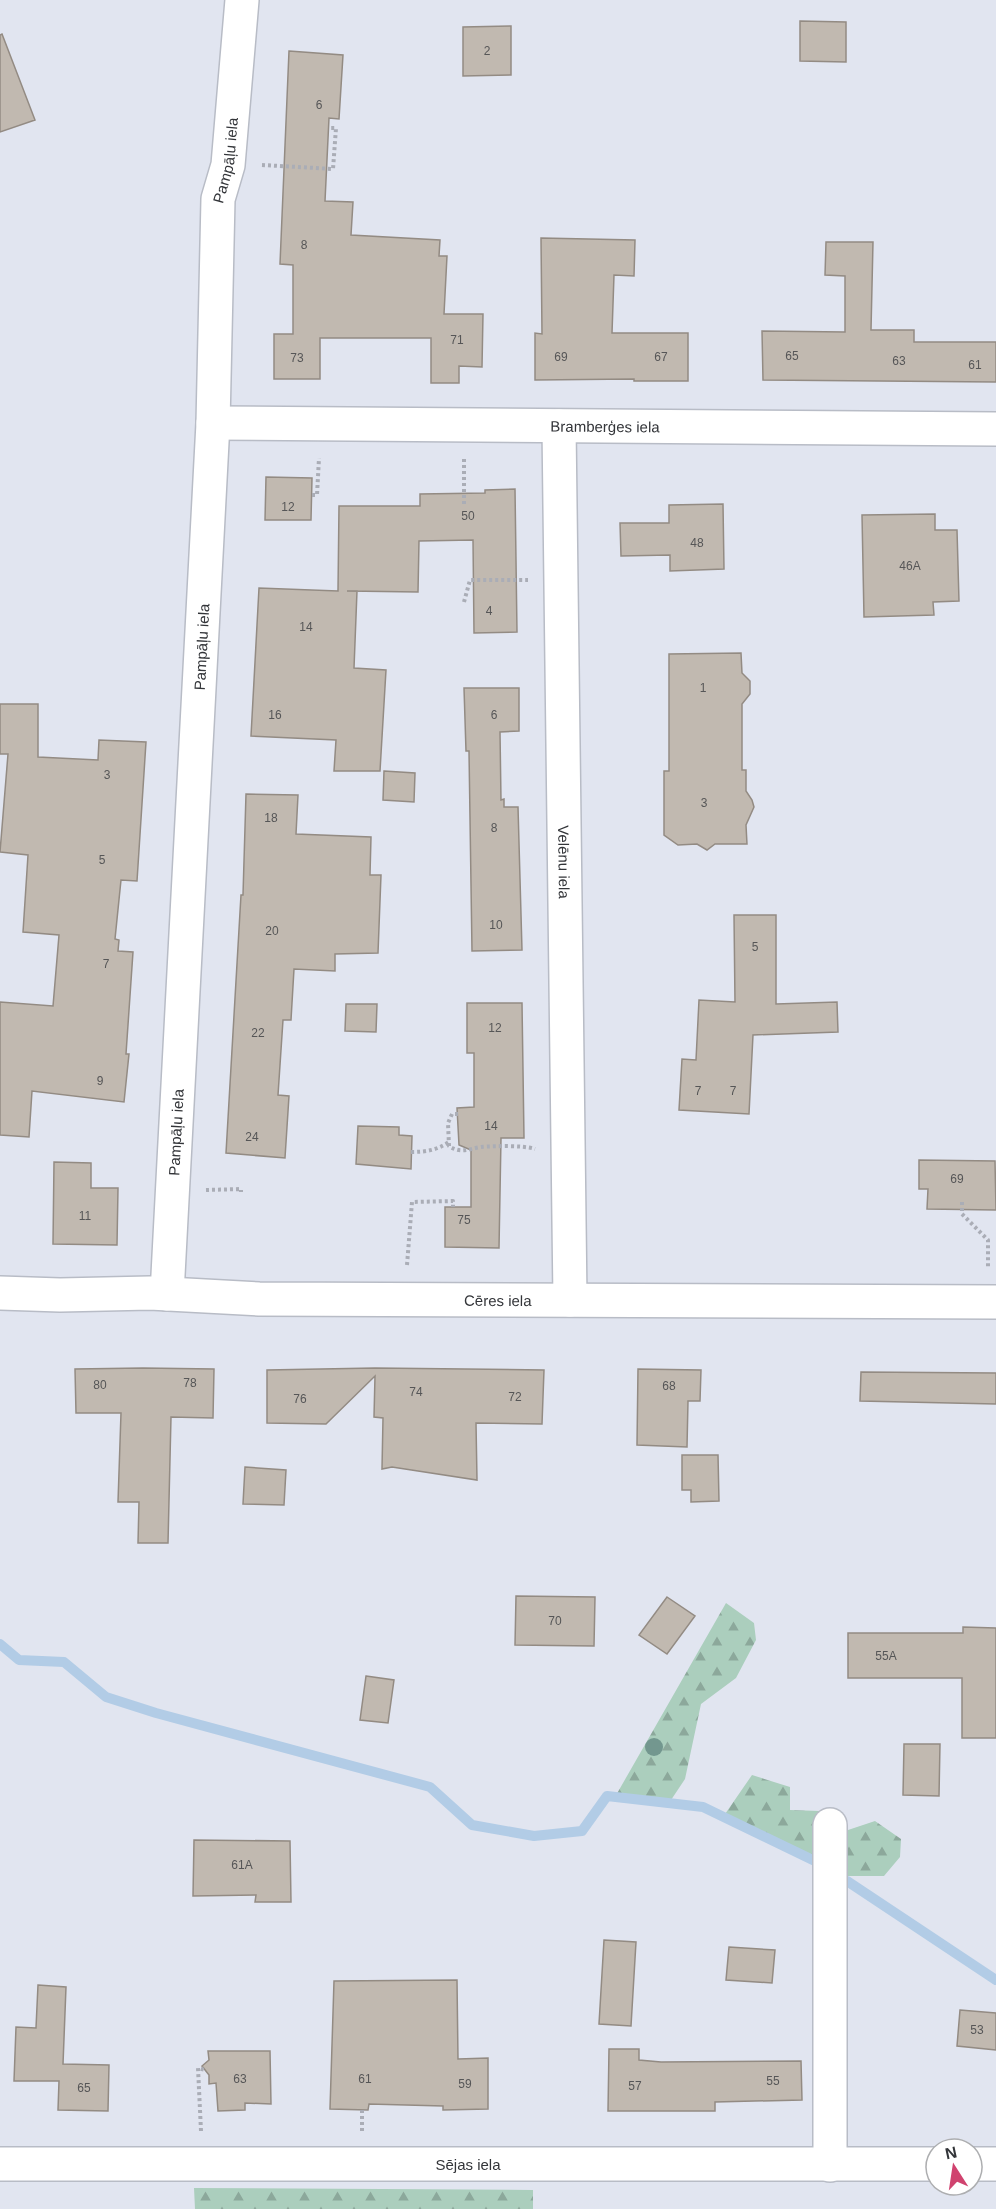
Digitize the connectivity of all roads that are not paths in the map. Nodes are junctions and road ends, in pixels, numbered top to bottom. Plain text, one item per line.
1 (242, 0) edge
2 (213, 423) junction
3 (559, 426) junction
4 (996, 429) edge
5 (0, 1293) edge
6 (167, 1294) junction
7 (570, 1300) junction
8 (992, 1302) edge
9 (830, 1825) dead end
10 (0, 2164) edge
11 (924, 2164) edge
12 (830, 2165) junction

1 - 2 street, Pampāļu iela
2 - 3 street, Bramberģes iela
2 - 6 street, Pampāļu iela
3 - 4 street, Bramberģes iela
3 - 7 street, Velēnu iela
5 - 6 street, Cēres iela
6 - 7 street, Cēres iela
7 - 8 street, Cēres iela
9 - 12 street
10 - 12 street, Sējas iela
11 - 12 street, Sējas iela

